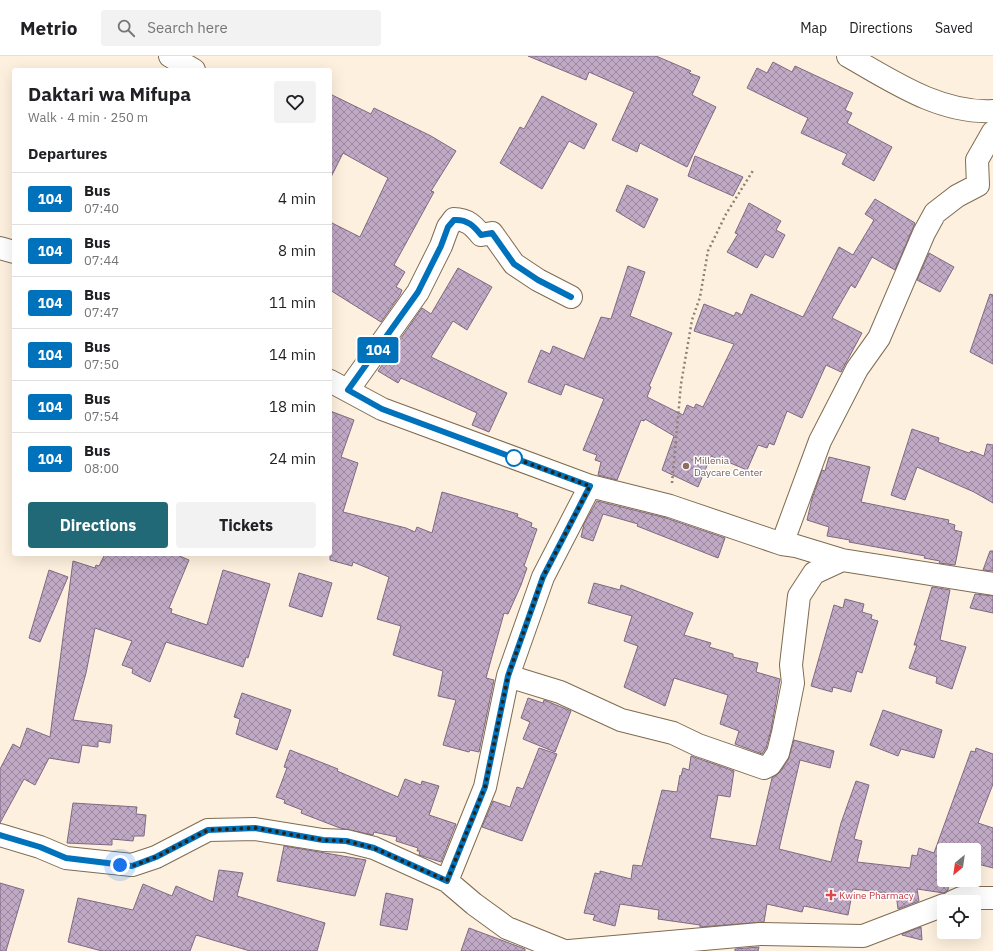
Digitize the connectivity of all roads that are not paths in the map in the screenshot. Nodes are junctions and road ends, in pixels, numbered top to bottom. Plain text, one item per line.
1 (170, 56) edge
2 (848, 56) edge
3 (191, 68) edge
4 (993, 111) edge
5 (993, 132) edge
6 (0, 248) edge
7 (12, 251) edge
8 (571, 297) dead end
9 (339, 386) edge
10 (590, 486) junction
11 (782, 544) junction
12 (842, 560) junction
13 (993, 584) edge
14 (508, 676) junction
15 (0, 835) edge
16 (447, 881) junction
17 (981, 898) edge
18 (993, 898) edge
19 (937, 908) edge
20 (564, 951) edge
21 (569, 951) edge

1 - 3 street
2 - 4 street
5 - 11 street
6 - 7 street
8 - 9 street
9 - 10 street
10 - 11 street
10 - 14 street
11 - 12 street
12 - 13 street
12 - 14 street
14 - 16 street
15 - 16 street
16 - 20 street
17 - 18 street
19 - 21 street

